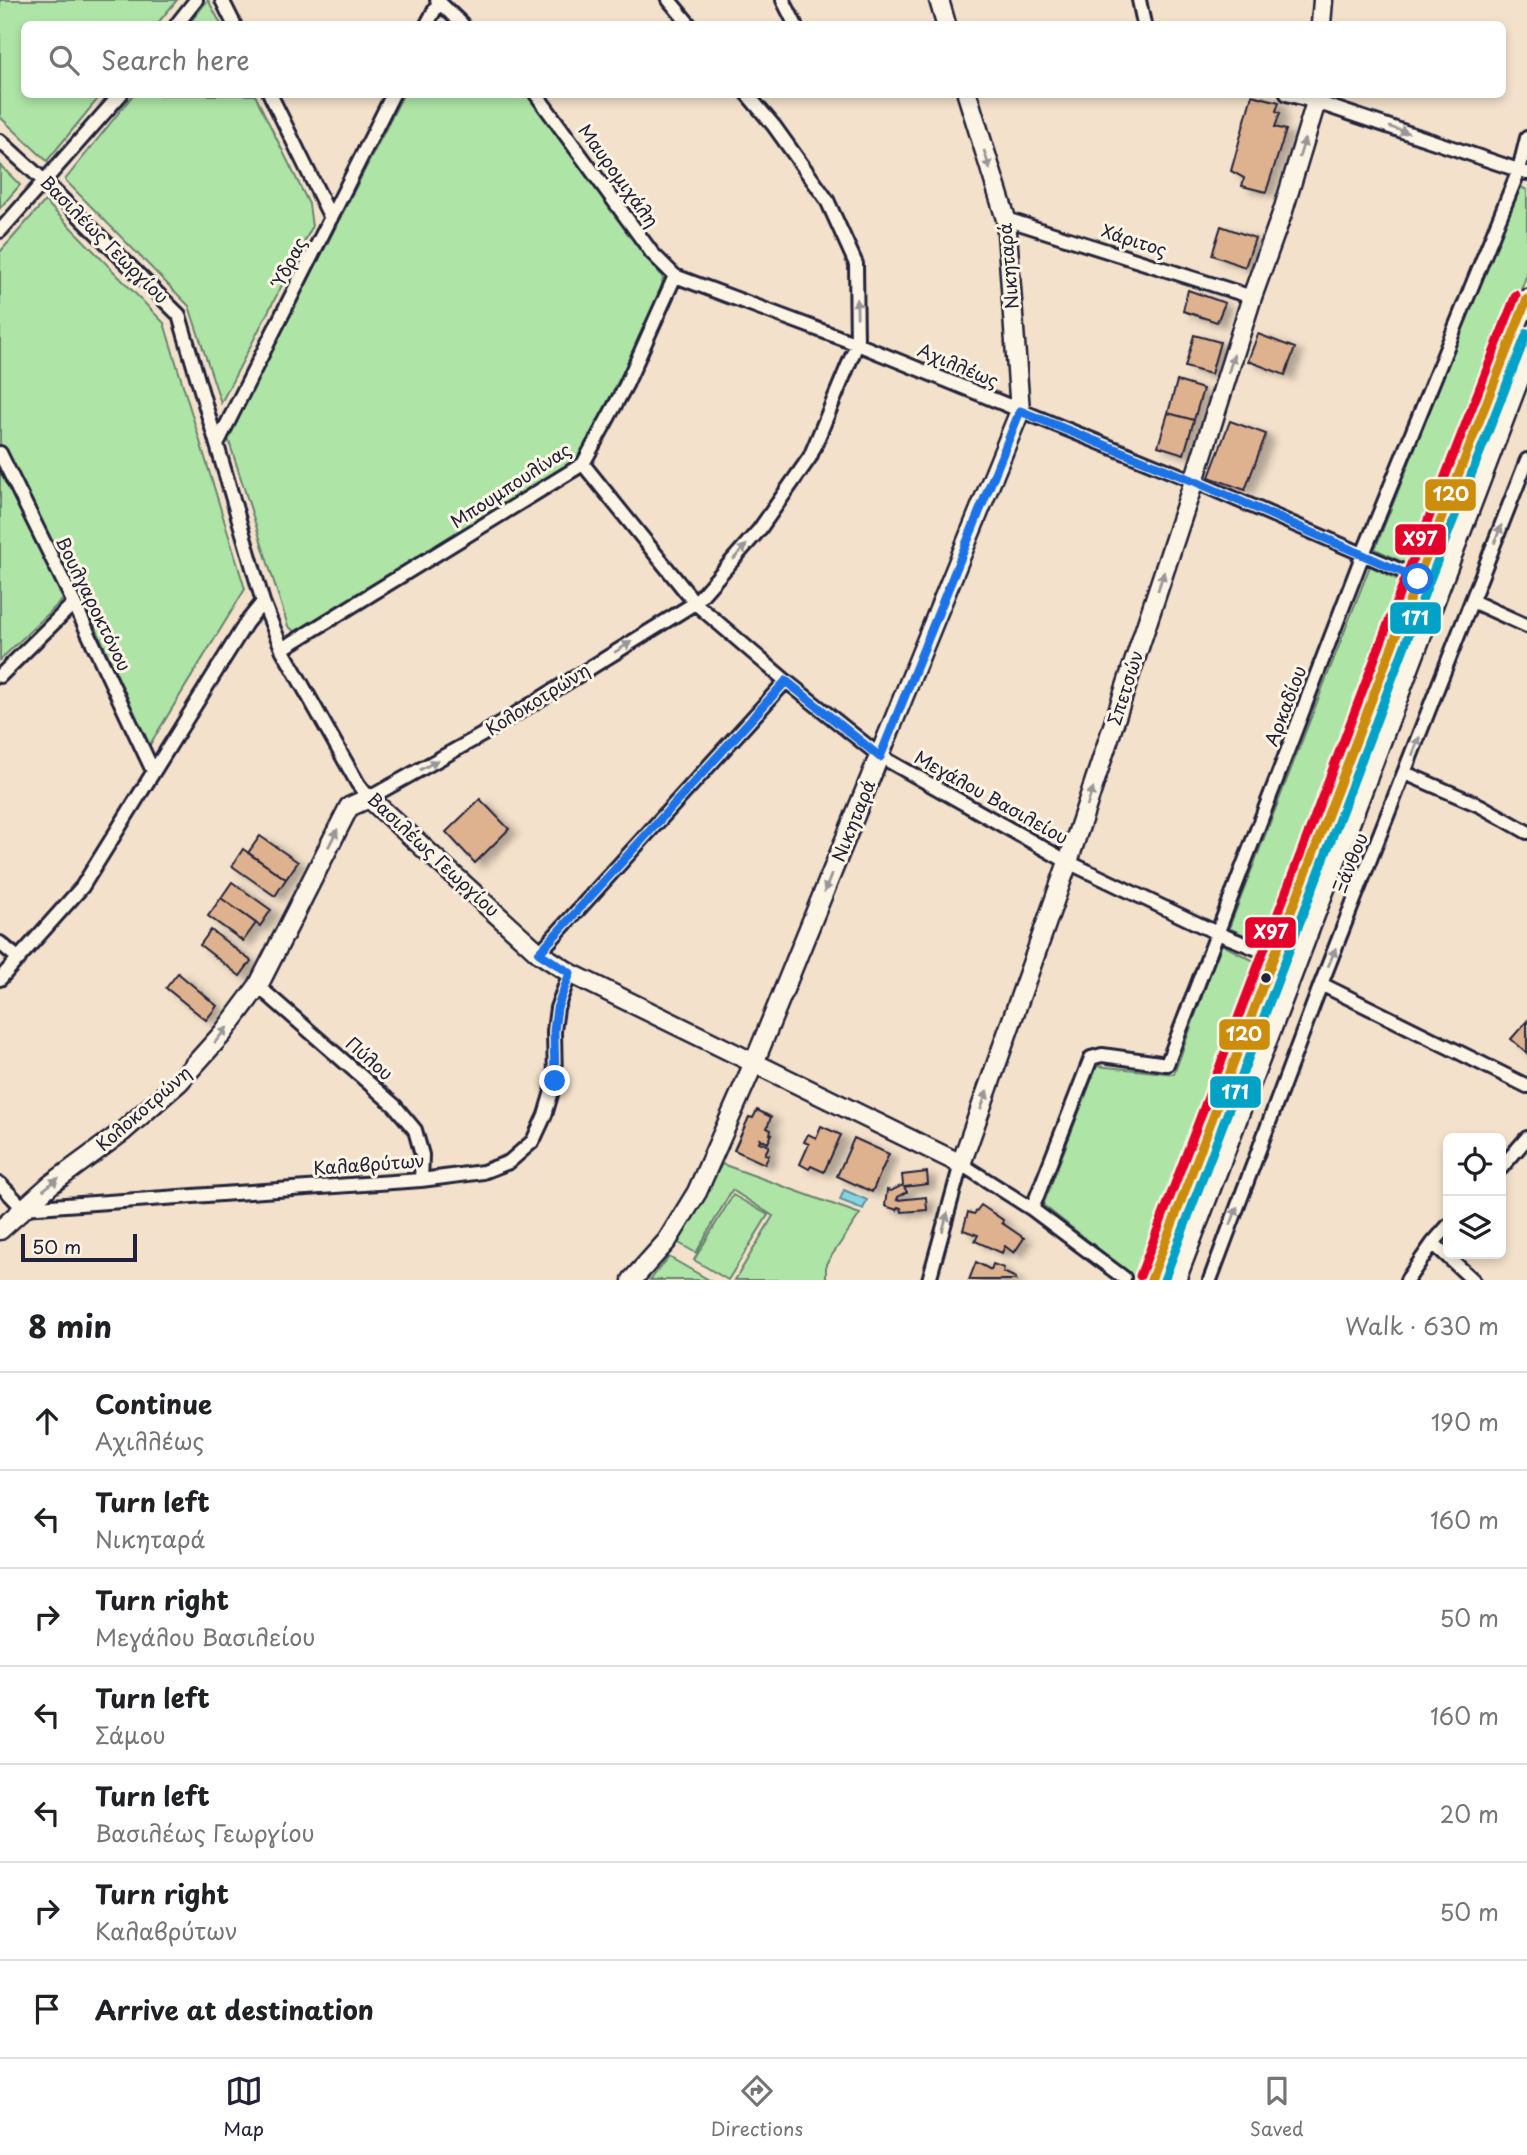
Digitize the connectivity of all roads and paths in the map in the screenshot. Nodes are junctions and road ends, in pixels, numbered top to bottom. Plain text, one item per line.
1 (196, 0) edge
2 (222, 0) edge
3 (669, 0) edge
4 (783, 0) edge
5 (939, 0) edge
6 (1139, 0) edge
7 (1323, 0) edge
8 (438, 1) edge
9 (179, 21) edge
10 (232, 21) edge
11 (428, 21) edge
12 (459, 21) edge
13 (686, 21) edge
14 (793, 21) edge
15 (945, 21) edge
16 (1143, 21) edge
17 (1321, 21) edge
18 (117, 98) edge
19 (272, 98) edge
20 (391, 98) edge
21 (542, 98) edge
22 (750, 98) edge
23 (968, 98) edge
24 (1316, 98) edge
25 (1527, 138) edge
26 (0, 141) edge
27 (1523, 172) edge
28 (44, 181) junction
29 (331, 218) junction
30 (1006, 219) junction
31 (0, 231) edge
32 (675, 276) junction
33 (1252, 297) junction
34 (1527, 299) edge
35 (857, 344) junction
36 (1527, 359) edge
37 (1020, 411) junction
38 (217, 444) junction
39 (0, 453) edge
40 (1527, 460) edge
41 (583, 464) junction
42 (1194, 481) junction
43 (1363, 554) junction
44 (1418, 579) junction
45 (1472, 601) junction
46 (263, 602) junction
47 (74, 603) junction
48 (695, 603) junction
49 (1527, 626) edge
50 (282, 649) junction
51 (0, 676) edge
52 (786, 681) junction
53 (880, 757) junction
54 (153, 771) junction
55 (1405, 774) junction
56 (369, 798) junction
57 (1527, 832) edge
58 (1068, 862) junction
59 (1217, 933) junction
60 (0, 943) edge
61 (539, 953) junction
62 (1275, 956) junction
63 (19, 959) junction
64 (570, 973) junction
65 (0, 979) edge
66 (1321, 984) junction
67 (258, 986) junction
68 (754, 1063) junction
69 (1527, 1086) edge
70 (1527, 1138) edge
71 (1506, 1162) edge
72 (961, 1164) junction
73 (421, 1180) junction
74 (0, 1184) edge
75 (23, 1208) junction
76 (1032, 1209) junction
77 (0, 1230) edge
78 (1443, 1232) edge
79 (1433, 1243) junction
80 (1124, 1278) dead end
81 (632, 1280) edge
82 (929, 1280) edge
83 (1151, 1280) edge
84 (1176, 1280) edge
85 (1210, 1280) edge
86 (1407, 1280) edge
87 (1473, 1280) edge

1 - 9 street
2 - 10 street
3 - 13 street
4 - 14 street
5 - 15 street
6 - 16 street
7 - 17 street
8 - 11 street
8 - 12 street
18 - 28 street
19 - 29 street
20 - 29 street, Ύδρας
21 - 32 street, Μαυρομιχάλη
35 -> 22 street, Κολοκοτρώνη
23 -> 30 street, Νικηταρά
24 -> 27 street
33 -> 24 street, Σπετσών
25 - 27 street, Αρκαδίου
26 - 28 street, Βασιλέως Γεωργίου
27 - 43 street, Αρκαδίου
28 - 31 street
28 - 38 street, Βασιλέως Γεωργίου
29 - 38 street, Ύδρας
30 - 33 street, Χάριτος
30 - 37 street, Νικηταρά
32 - 35 street, Αχιλλέως
32 - 41 street, Μπουμπουλίνας
42 -> 33 street, Σπετσών
34 - 44 street
35 - 37 street, Αχιλλέως
48 -> 35 street, Κολοκοτρώνη
36 - 84 street
37 - 42 street, Αχιλλέως
37 - 53 street, Νικηταρά
38 - 46 street, Βασιλέως Γεωργίου
39 - 47 street, Βουλγαροκτόνου
45 -> 40 street, Ξάνθου
41 - 48 street, Μεγάλου Βασιλείου
41 - 50 street, Μπουμπουλίνας
42 - 43 street, Αχιλλέως
58 -> 42 street, Σπετσών
43 - 44 street, Αχιλλέως
43 - 59 street, Αρκαδίου
44 - 62 street
45 - 49 street
55 -> 45 street, Ξάνθου
46 - 50 street, Βασιλέως Γεωργίου
46 - 54 street
47 - 51 street
47 - 54 street, Βουλγαροκτόνου
48 - 52 street, Μεγάλου Βασιλείου
56 -> 48 street, Κολοκοτρώνη
50 - 56 street, Βασιλέως Γεωργίου
52 - 53 street, Μεγάλου Βασιλείου
52 - 61 street
53 - 58 street, Μεγάλου Βασιλείου
53 -> 68 street, Νικηταρά
54 - 63 street
55 - 57 street
66 -> 55 street, Ξάνθου
56 - 61 street, Βασιλέως Γεωργίου
67 -> 56 street, Κολοκοτρώνη
58 - 59 street, Μεγάλου Βασιλείου
72 -> 58 street, Σπετσών
59 - 62 street, Μεγάλου Βασιλείου
59 - 76 street, Αρκαδίου
60 - 63 street
61 - 64 street, Βασιλέως Γεωργίου
62 - 83 street
63 - 65 street
64 - 68 street, Βασιλέως Γεωργίου
64 - 73 street, Καλαβρύτων
66 - 69 street
85 -> 66 street, Ξάνθου
67 - 73 street, Πύλου
75 -> 67 street, Κολοκοτρώνη
68 - 72 street, Βασιλέως Γεωργίου
68 - 81 street, Νικηταρά
70 - 71 street
72 - 76 street, Βασιλέως Γεωργίου
82 -> 72 street, Σπετσών
73 - 75 street, Καλαβρύτων
74 - 75 street
75 - 77 street, Κολοκοτρώνη
76 - 80 street, Βασιλέως Γεωργίου
78 - 79 street
79 - 86 street
79 - 87 street

